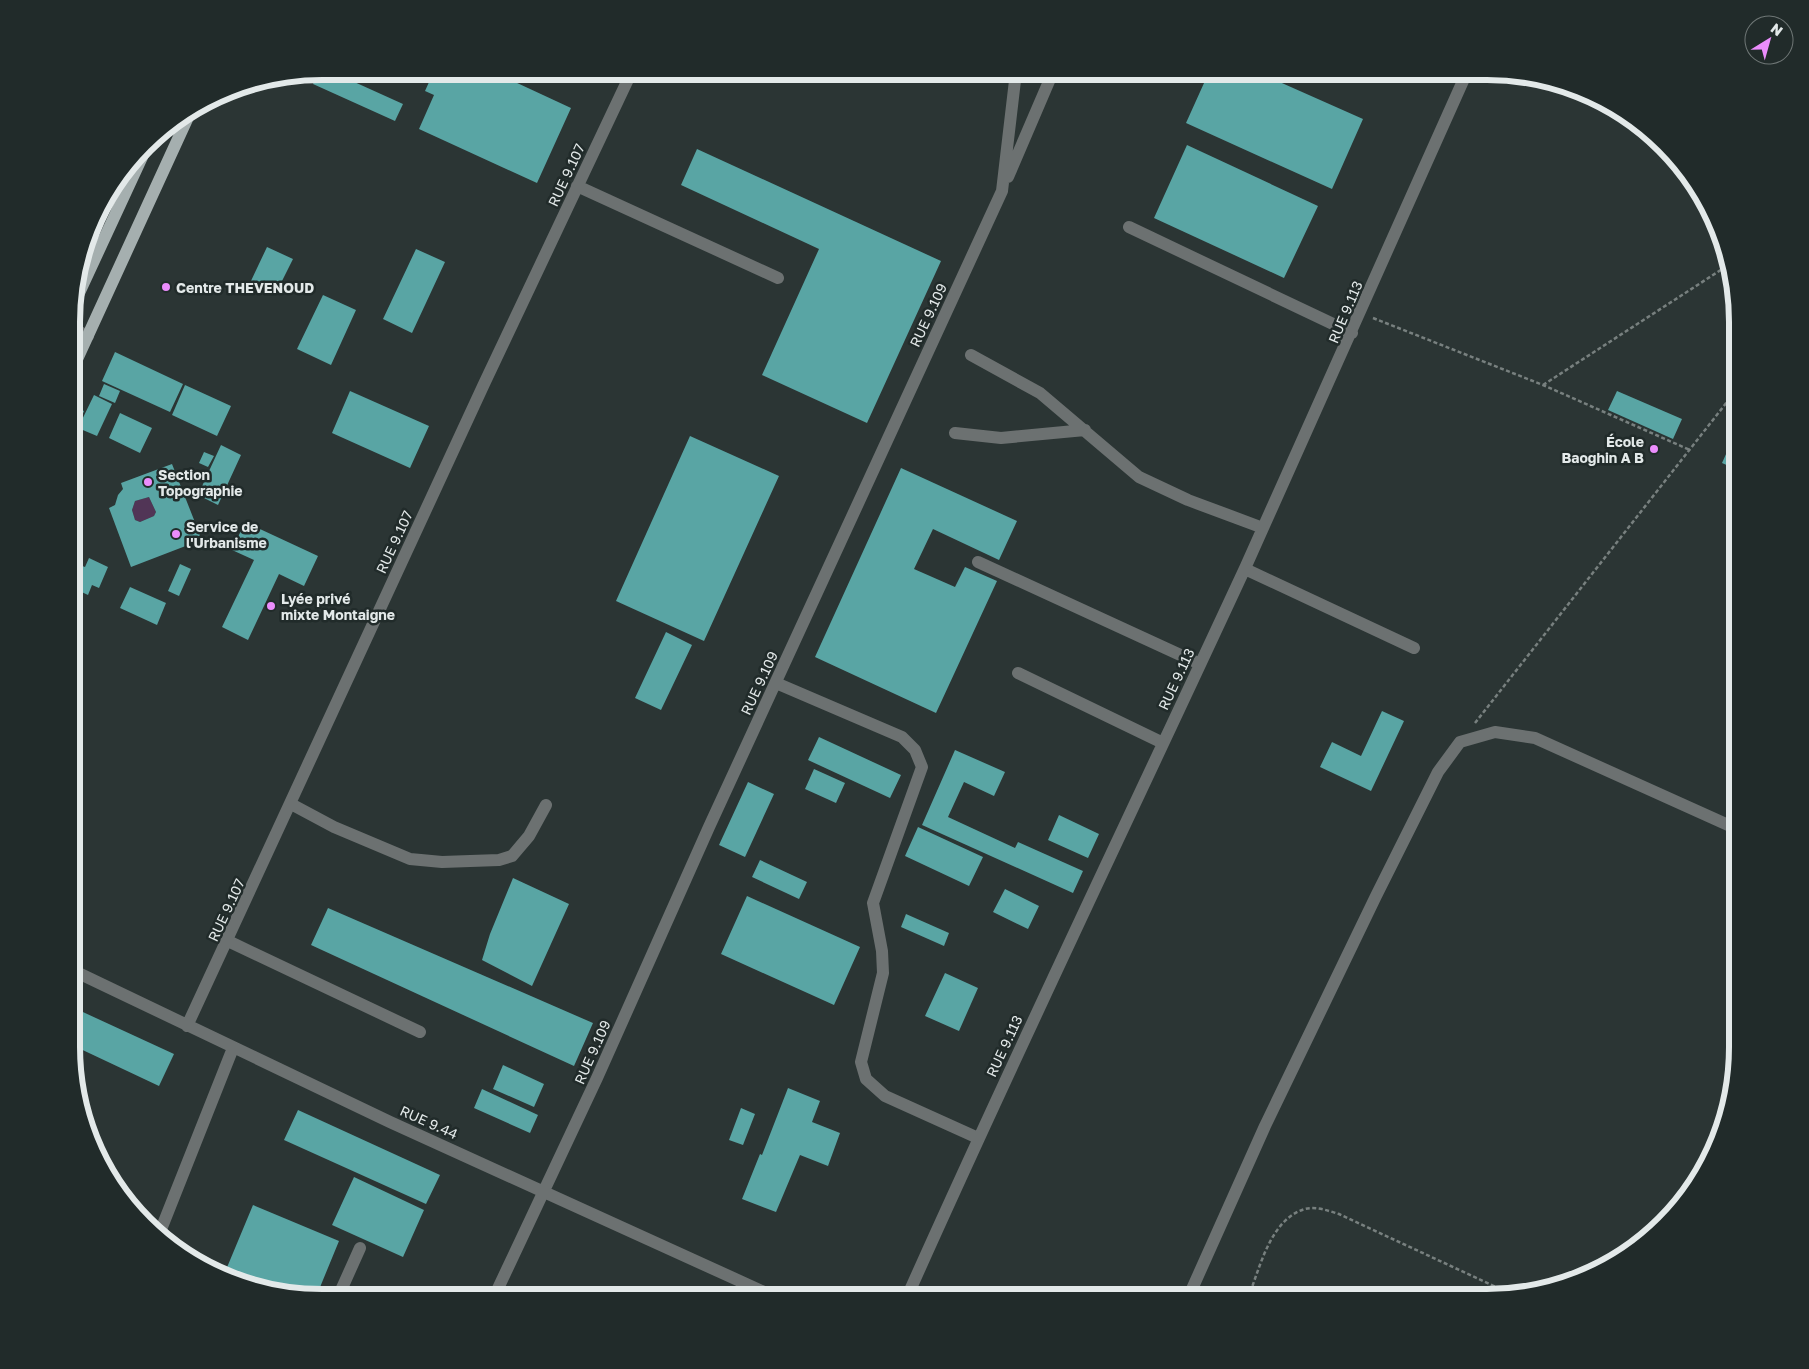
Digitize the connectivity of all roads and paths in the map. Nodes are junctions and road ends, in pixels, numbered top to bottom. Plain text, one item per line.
1 (628, 80) edge
2 (1015, 80) edge
3 (1050, 80) edge
4 (1463, 80) edge
5 (185, 122) edge
6 (139, 163) edge
7 (577, 186) junction
8 (1002, 191) junction
9 (1128, 227) dead end
10 (1723, 269) edge
11 (778, 278) dead end
12 (83, 284) edge
13 (1360, 312) junction
14 (80, 332) edge
15 (1352, 333) junction
16 (88, 336) junction
17 (80, 353) edge
18 (971, 356) dead end
19 (1543, 385) junction
20 (1729, 400) edge
21 (1085, 430) junction
22 (955, 433) dead end
23 (1690, 450) junction
24 (1263, 528) junction
25 (978, 562) dead end
26 (1244, 569) junction
27 (1414, 648) dead end
28 (1200, 664) junction
29 (1018, 673) dead end
30 (776, 683) junction
31 (1460, 742) junction
32 (1163, 743) junction
33 (291, 804) junction
34 (546, 805) dead end
35 (1729, 825) edge
36 (228, 941) junction
37 (80, 974) edge
38 (187, 1026) junction
39 (420, 1032) dead end
40 (233, 1048) junction
41 (978, 1138) junction
42 (545, 1191) junction
43 (161, 1228) edge
44 (360, 1248) dead end
45 (1499, 1288) edge
46 (342, 1289) edge
47 (498, 1289) edge
48 (758, 1289) edge
49 (911, 1289) edge
50 (1192, 1289) edge
51 (1252, 1289) edge

1 - 7 street, RUE 9.107
2 - 8 street, RUE 9.109
3 - 8 street
4 - 13 street, RUE 9.113
5 - 16 main road
6 - 12 main road
7 - 11 street
7 - 33 street, RUE 9.107
8 - 30 street, RUE 9.109
9 - 15 street
10 - 19 path
13 - 15 street, RUE 9.113
13 - 19 path
14 - 16 street
15 - 24 street, RUE 9.113
16 - 17 main road
18 - 21 street
19 - 23 path
20 - 23 path
21 - 22 street
21 - 24 street
23 - 31 path
24 - 26 street, RUE 9.113
25 - 28 street
26 - 27 street
26 - 28 street, RUE 9.113
28 - 32 street, RUE 9.113
29 - 32 street
30 - 41 street
30 - 42 street, RUE 9.109
31 - 35 street
31 - 50 street
32 - 41 street, RUE 9.113
33 - 34 street
33 - 36 street, RUE 9.107
36 - 38 street, RUE 9.107
36 - 39 street
37 - 38 street, RUE 9.44
38 - 40 street, RUE 9.44
40 - 42 street, RUE 9.44
40 - 43 street
41 - 49 street, RUE 9.113
42 - 47 street, RUE 9.109
42 - 48 street, RUE 9.44
44 - 46 street
45 - 51 path

